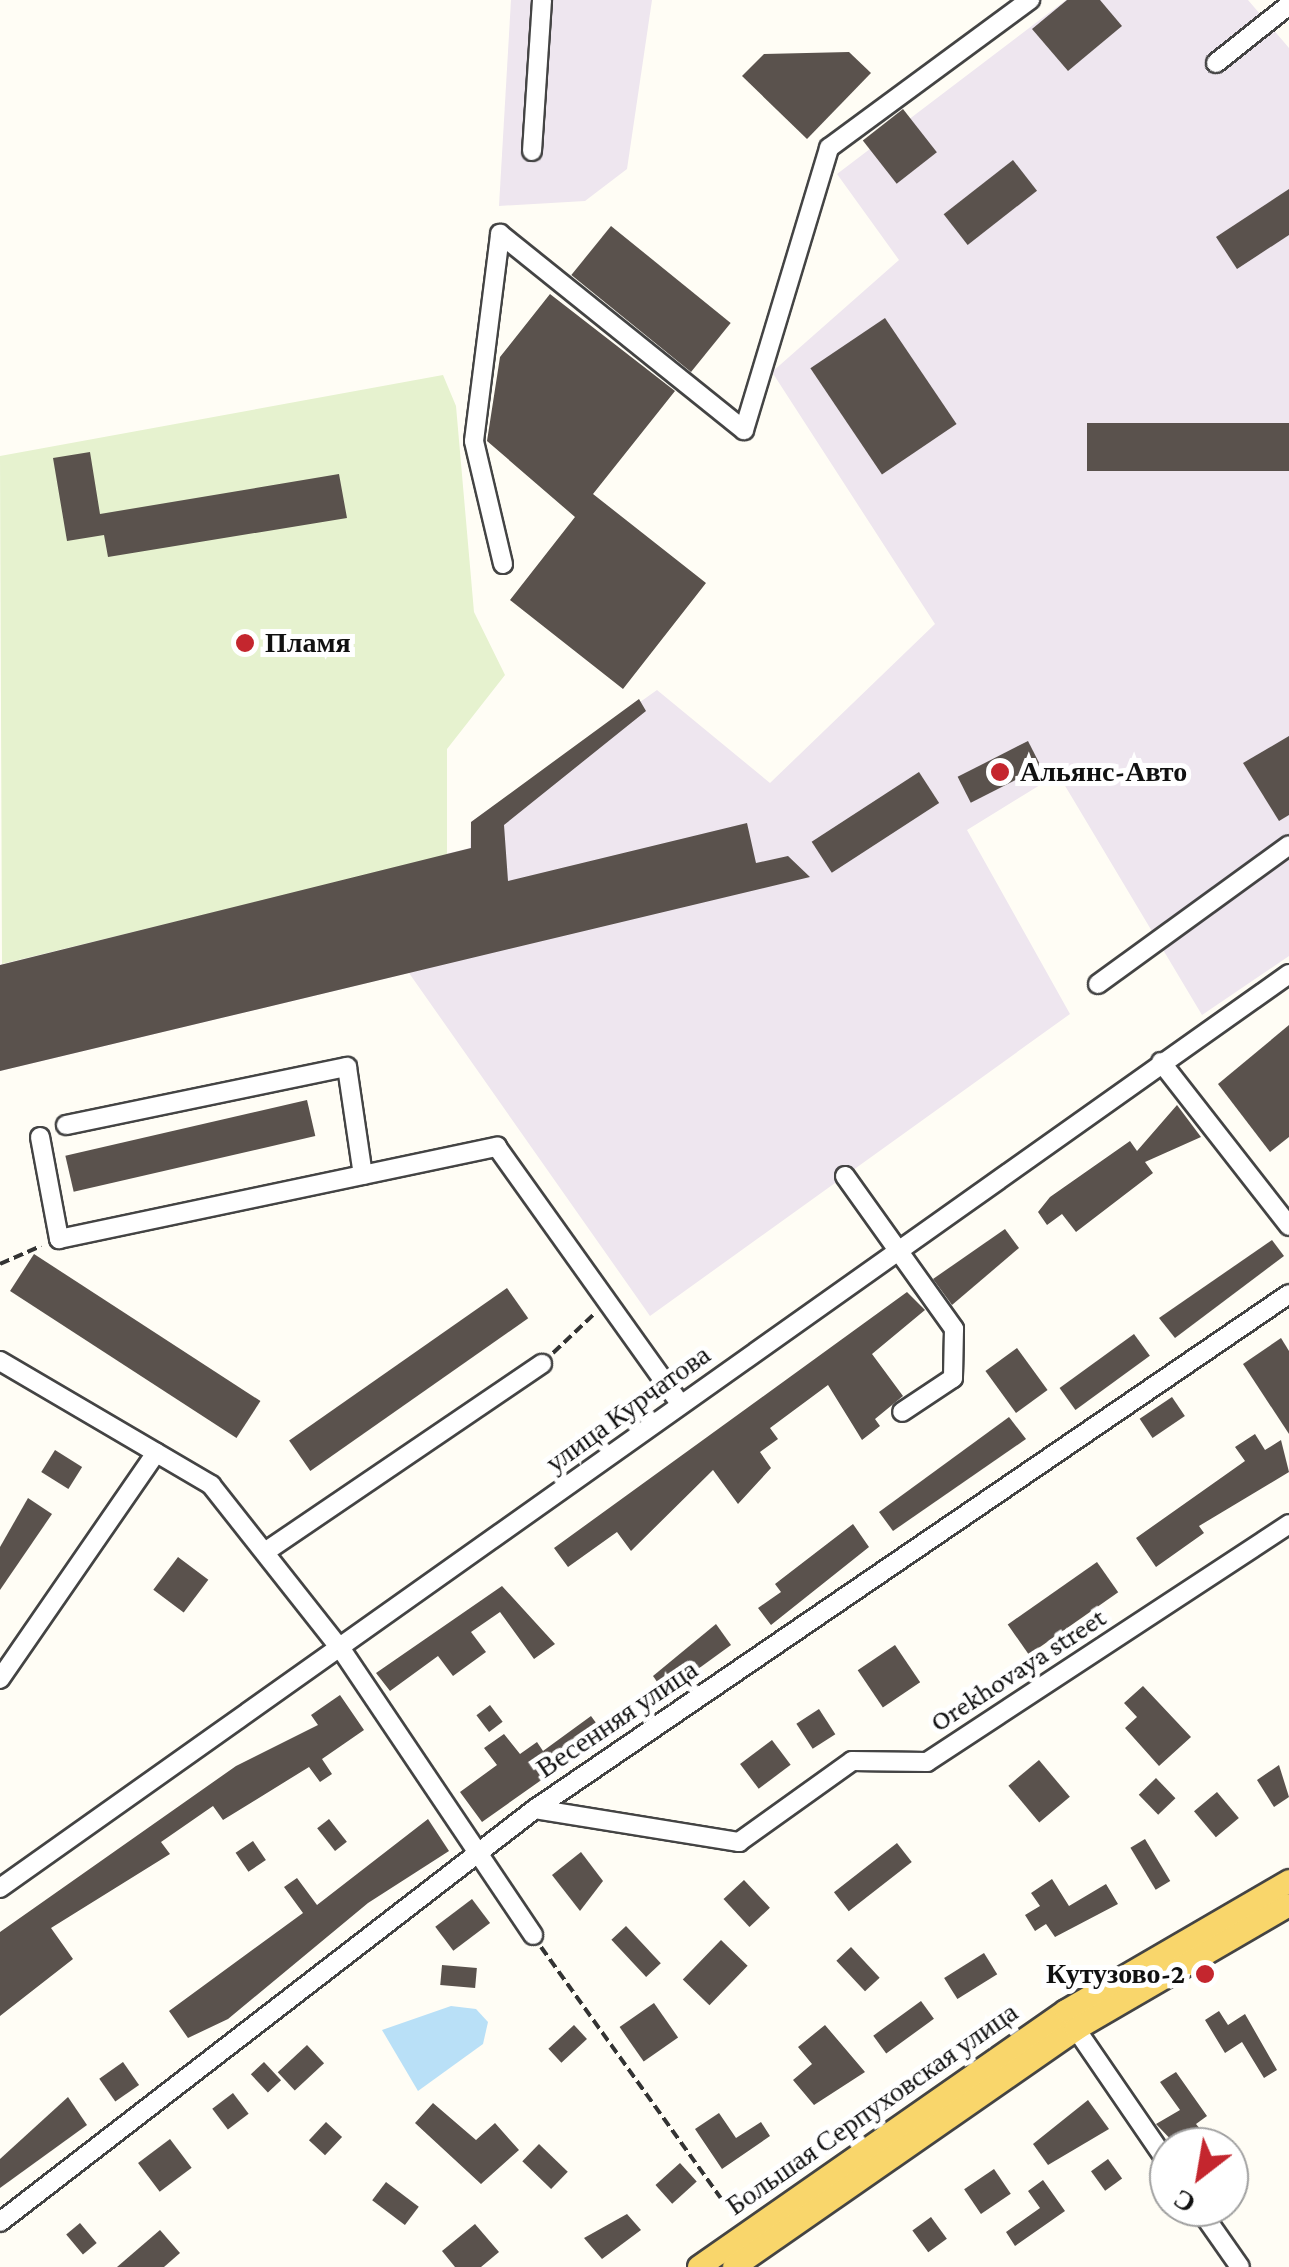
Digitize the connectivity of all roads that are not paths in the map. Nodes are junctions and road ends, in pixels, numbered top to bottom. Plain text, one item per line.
1 (542, 0) edge
2 (1030, 0) edge
3 (1289, 5) edge
4 (1216, 63) dead end
5 (532, 151) dead end
6 (503, 564) dead end
7 (1289, 846) edge
8 (1289, 974) edge
9 (1098, 984) dead end
10 (1161, 1062) junction
11 (66, 1125) dead end
12 (40, 1136) dead end
13 (363, 1175) junction
14 (845, 1176) dead end
15 (1289, 1226) edge
16 (901, 1250) junction
17 (1289, 1294) edge
18 (0, 1361) edge
19 (542, 1364) road end
20 (680, 1404) junction
21 (902, 1412) dead end
22 (156, 1452) junction
23 (1289, 1524) edge
24 (265, 1552) junction
25 (343, 1652) junction
26 (0, 1679) edge
27 (535, 1809) junction
28 (481, 1854) junction
29 (1289, 1881) edge
30 (0, 1888) edge
31 (1289, 1905) edge
32 (533, 1935) road end
33 (1076, 2029) junction
34 (1149, 2136) edge
35 (0, 2222) edge
36 (1212, 2227) edge
37 (699, 2267) edge
38 (734, 2267) edge
39 (1240, 2267) edge

1 - 5 street
2 - 6 street
3 - 4 street
7 - 9 street
8 - 10 street, улица Курчатова
10 - 15 street
10 - 16 street, улица Курчатова
11 - 13 street
12 - 13 street
13 - 20 street
14 - 16 street
16 - 20 street, улица Курчатова
16 - 21 street
17 - 27 street, Весенняя улица
18 - 22 street
19 - 24 street
20 - 25 street, улица Курчатова
22 - 24 street
22 - 26 street
23 - 27 street, Orekhovaya street
24 - 25 street
25 - 28 street
25 - 30 street, улица Курчатова
27 - 28 street, Весенняя улица
28 - 32 street
28 - 35 street, Весенняя улица
29 - 37 main road, Большая Серпуховская улица
31 - 33 main road, Большая Серпуховская улица
33 - 34 street
33 - 38 main road, Большая Серпуховская улица
36 - 39 street

